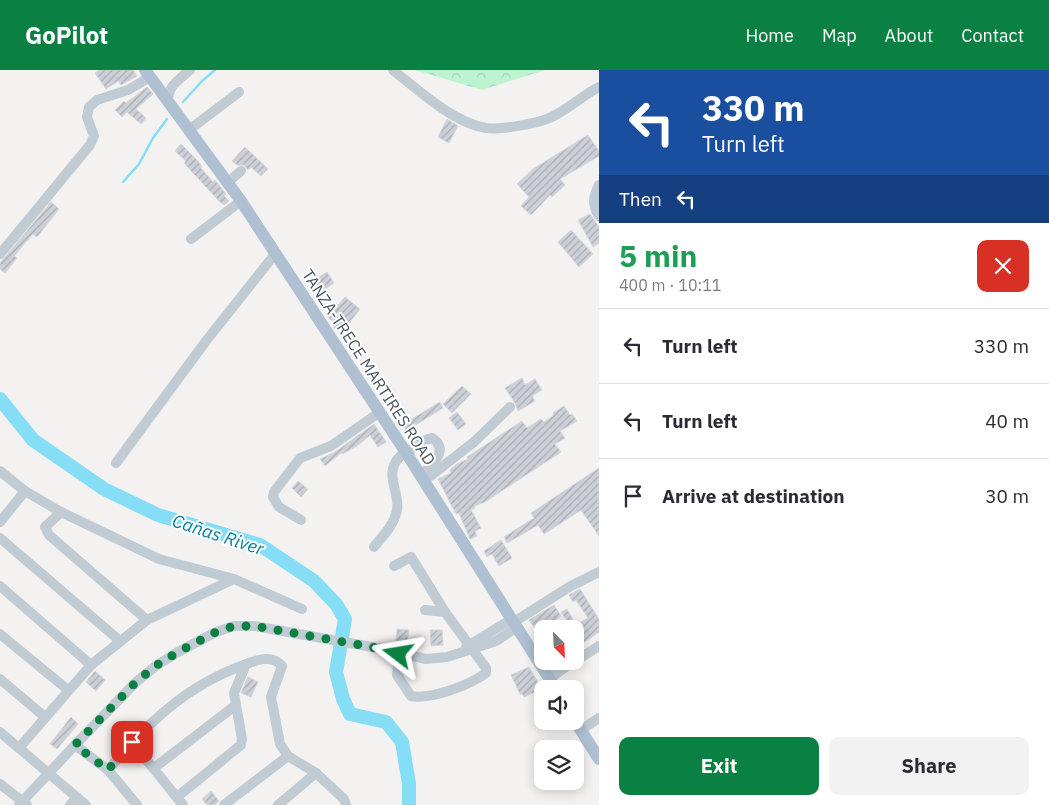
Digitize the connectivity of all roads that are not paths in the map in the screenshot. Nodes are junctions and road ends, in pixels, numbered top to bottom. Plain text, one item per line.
1 (190, 70) edge
2 (393, 70) edge
3 (148, 74) edge
4 (599, 87) edge
5 (239, 92) dead end
6 (168, 101) junction
7 (189, 130) junction
8 (241, 170) dead end
9 (228, 182) junction
10 (599, 185) edge
11 (241, 201) junction
12 (599, 216) edge
13 (192, 239) dead end
14 (0, 254) edge
15 (276, 254) junction
16 (510, 407) dead end
17 (380, 412) junction
18 (406, 452) junction
19 (116, 463) dead end
20 (0, 471) edge
21 (423, 479) junction
22 (26, 491) junction
23 (61, 512) junction
24 (301, 520) dead end
25 (0, 522) edge
26 (0, 538) edge
27 (374, 547) dead end
28 (394, 566) dead end
29 (599, 572) edge
30 (234, 579) junction
31 (0, 586) edge
32 (302, 609) dead end
33 (425, 610) dead end
34 (445, 612) junction
35 (146, 620) junction
36 (514, 623) junction
37 (0, 634) edge
38 (120, 641) junction
39 (599, 646) edge
40 (468, 649) junction
41 (398, 654) junction
42 (584, 655) edge
43 (92, 664) junction
44 (246, 664) junction
45 (566, 670) edge
46 (0, 679) edge
47 (550, 680) edge
48 (557, 680) edge
49 (68, 690) junction
50 (236, 705) junction
51 (45, 717) junction
52 (599, 718) edge
53 (584, 723) edge
54 (581, 730) edge
55 (0, 732) edge
56 (132, 742) junction
57 (75, 745) junction
58 (19, 748) junction
59 (288, 756) junction
60 (599, 759) edge
61 (154, 768) junction
62 (108, 770) junction
63 (49, 773) junction
64 (316, 773) junction
65 (0, 784) edge
66 (74, 801) edge
67 (180, 801) edge
68 (342, 803) edge
69 (23, 804) edge
70 (86, 805) edge
71 (137, 805) edge
72 (224, 805) edge
73 (278, 805) edge

1 - 6 street
2 - 4 street
3 - 6 main road, TANZA-TRECE MARTIRES ROAD
3 - 14 street
5 - 7 street
6 - 7 main road, TANZA-TRECE MARTIRES ROAD
7 - 9 main road, TANZA-TRECE MARTIRES ROAD
8 - 9 street
9 - 11 main road, TANZA-TRECE MARTIRES ROAD
10 - 12 street
11 - 13 street
11 - 15 main road, TANZA-TRECE MARTIRES ROAD
15 - 17 main road, TANZA-TRECE MARTIRES ROAD
15 - 19 street
16 - 21 street
17 - 18 main road, TANZA-TRECE MARTIRES ROAD
17 - 24 street
18 - 21 main road, TANZA-TRECE MARTIRES ROAD
18 - 21 street
18 - 27 street
20 - 22 street
21 - 36 main road, TANZA-TRECE MARTIRES ROAD
22 - 23 street
22 - 25 street
23 - 30 street
23 - 35 street
26 - 38 street
28 - 34 street
29 - 36 street
30 - 32 street
30 - 35 street
31 - 43 street
33 - 34 street
34 - 40 street
35 - 38 street
36 - 40 street
36 - 47 main road, TANZA-TRECE MARTIRES ROAD
37 - 49 street
38 - 43 street
39 - 42 street
40 - 41 street
40 - 41 street
41 - 57 street
43 - 49 street
44 - 50 street
44 - 56 street
44 - 59 street
45 - 48 street
46 - 51 street
49 - 51 street
50 - 61 street
50 - 67 street
51 - 58 street
52 - 53 street
54 - 60 main road
55 - 58 street
56 - 61 street
56 - 62 street
57 - 62 street
57 - 63 street
58 - 63 street
59 - 64 street
59 - 72 street
61 - 67 street
62 - 71 street
63 - 66 street
63 - 69 street
64 - 68 street
64 - 73 street
65 - 69 street
66 - 70 street

